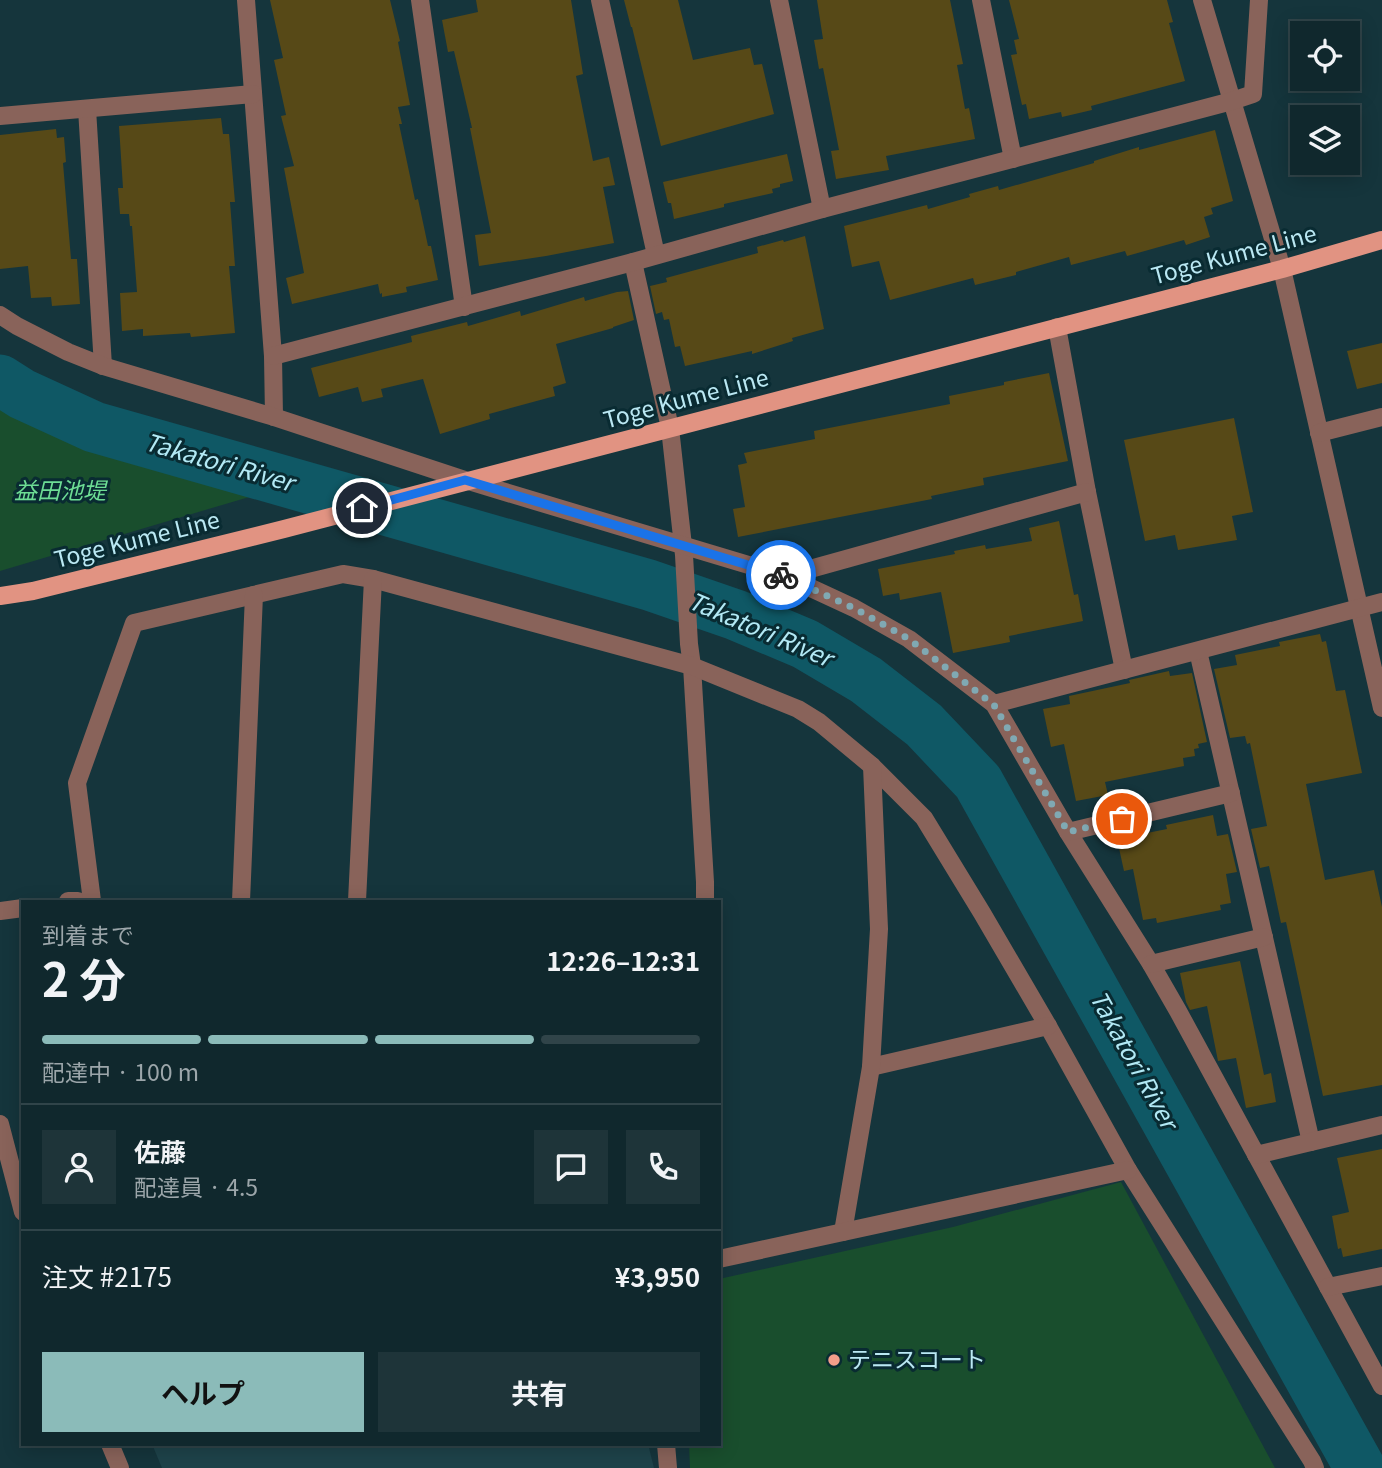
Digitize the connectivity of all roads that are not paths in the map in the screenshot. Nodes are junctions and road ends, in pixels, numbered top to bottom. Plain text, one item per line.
1 (246, 0) edge
2 (420, 0) edge
3 (600, 0) edge
4 (779, 0) edge
5 (981, 0) edge
6 (1202, 0) edge
7 (1259, 0) edge
8 (253, 94) junction
9 (1232, 101) junction
10 (88, 108) junction
11 (0, 116) edge
12 (1013, 159) junction
13 (822, 209) junction
14 (1382, 240) edge
15 (656, 255) junction
16 (634, 262) junction
17 (1282, 269) junction
18 (464, 307) junction
19 (0, 315) edge
20 (1057, 327) junction
21 (273, 356) junction
22 (103, 366) junction
23 (1382, 416) edge
24 (274, 417) junction
25 (670, 428) junction
26 (1319, 433) junction
27 (465, 480) junction
28 (1087, 492) junction
29 (684, 550) junction
30 (785, 576) junction
31 (373, 579) junction
32 (254, 595) junction
33 (0, 596) edge
34 (1382, 603) edge
35 (1359, 608) junction
36 (1198, 651) junction
37 (692, 666) junction
38 (1124, 670) junction
39 (994, 705) junction
40 (1382, 708) edge
41 (872, 766) junction
42 (1231, 793) junction
43 (1068, 832) junction
44 (92, 900) edge
45 (241, 900) edge
46 (357, 900) edge
47 (705, 900) edge
48 (21, 908) edge
49 (0, 912) edge
50 (1264, 937) junction
51 (1151, 964) junction
52 (1048, 1026) junction
53 (871, 1067) junction
54 (0, 1124) edge
55 (1382, 1125) edge
56 (1311, 1142) junction
57 (1256, 1155) junction
58 (1128, 1170) junction
59 (21, 1204) edge
60 (843, 1232) junction
61 (721, 1259) edge
62 (1382, 1276) edge
63 (1328, 1287) junction
64 (1382, 1386) edge
65 (111, 1446) edge
66 (666, 1446) edge
67 (120, 1468) edge
68 (668, 1468) edge
69 (1315, 1468) edge

1 - 8 street
2 - 18 street
3 - 15 street
4 - 13 street
5 - 12 street
6 - 9 street
7 - 9 street
8 - 10 street
8 - 21 street
9 - 12 street
9 - 17 street
10 - 11 street
10 - 22 street
12 - 13 street
13 - 15 street
14 - 17 main road, Toge Kume Line
15 - 16 street
16 - 18 street
16 - 25 street
17 - 20 main road, Toge Kume Line
17 - 26 street
18 - 21 street
19 - 22 street
20 - 25 main road, Toge Kume Line
20 - 28 street
21 - 24 street
22 - 24 street
23 - 26 street
24 - 27 street
25 - 27 main road, Toge Kume Line
25 - 29 street
26 - 35 street
27 - 29 street
27 - 33 main road, Toge Kume Line
28 - 30 street
28 - 38 street
29 - 30 street
29 - 37 street
30 - 39 street
31 - 32 street
31 - 37 street
31 - 46 street
32 - 44 street
32 - 45 street
34 - 35 street
35 - 36 street
35 - 40 street
36 - 38 street
36 - 42 street
37 - 41 street
37 - 47 street
38 - 39 street
39 - 43 street
41 - 52 street
41 - 53 street
42 - 43 street
42 - 50 street
43 - 51 street
48 - 49 street
50 - 51 street
50 - 56 street
51 - 57 street
52 - 53 street
52 - 58 street
53 - 60 street
54 - 59 street
55 - 56 street
56 - 57 street
57 - 63 street
58 - 60 street
58 - 69 street
60 - 61 street
62 - 63 street
63 - 64 street
65 - 67 street
66 - 68 street

